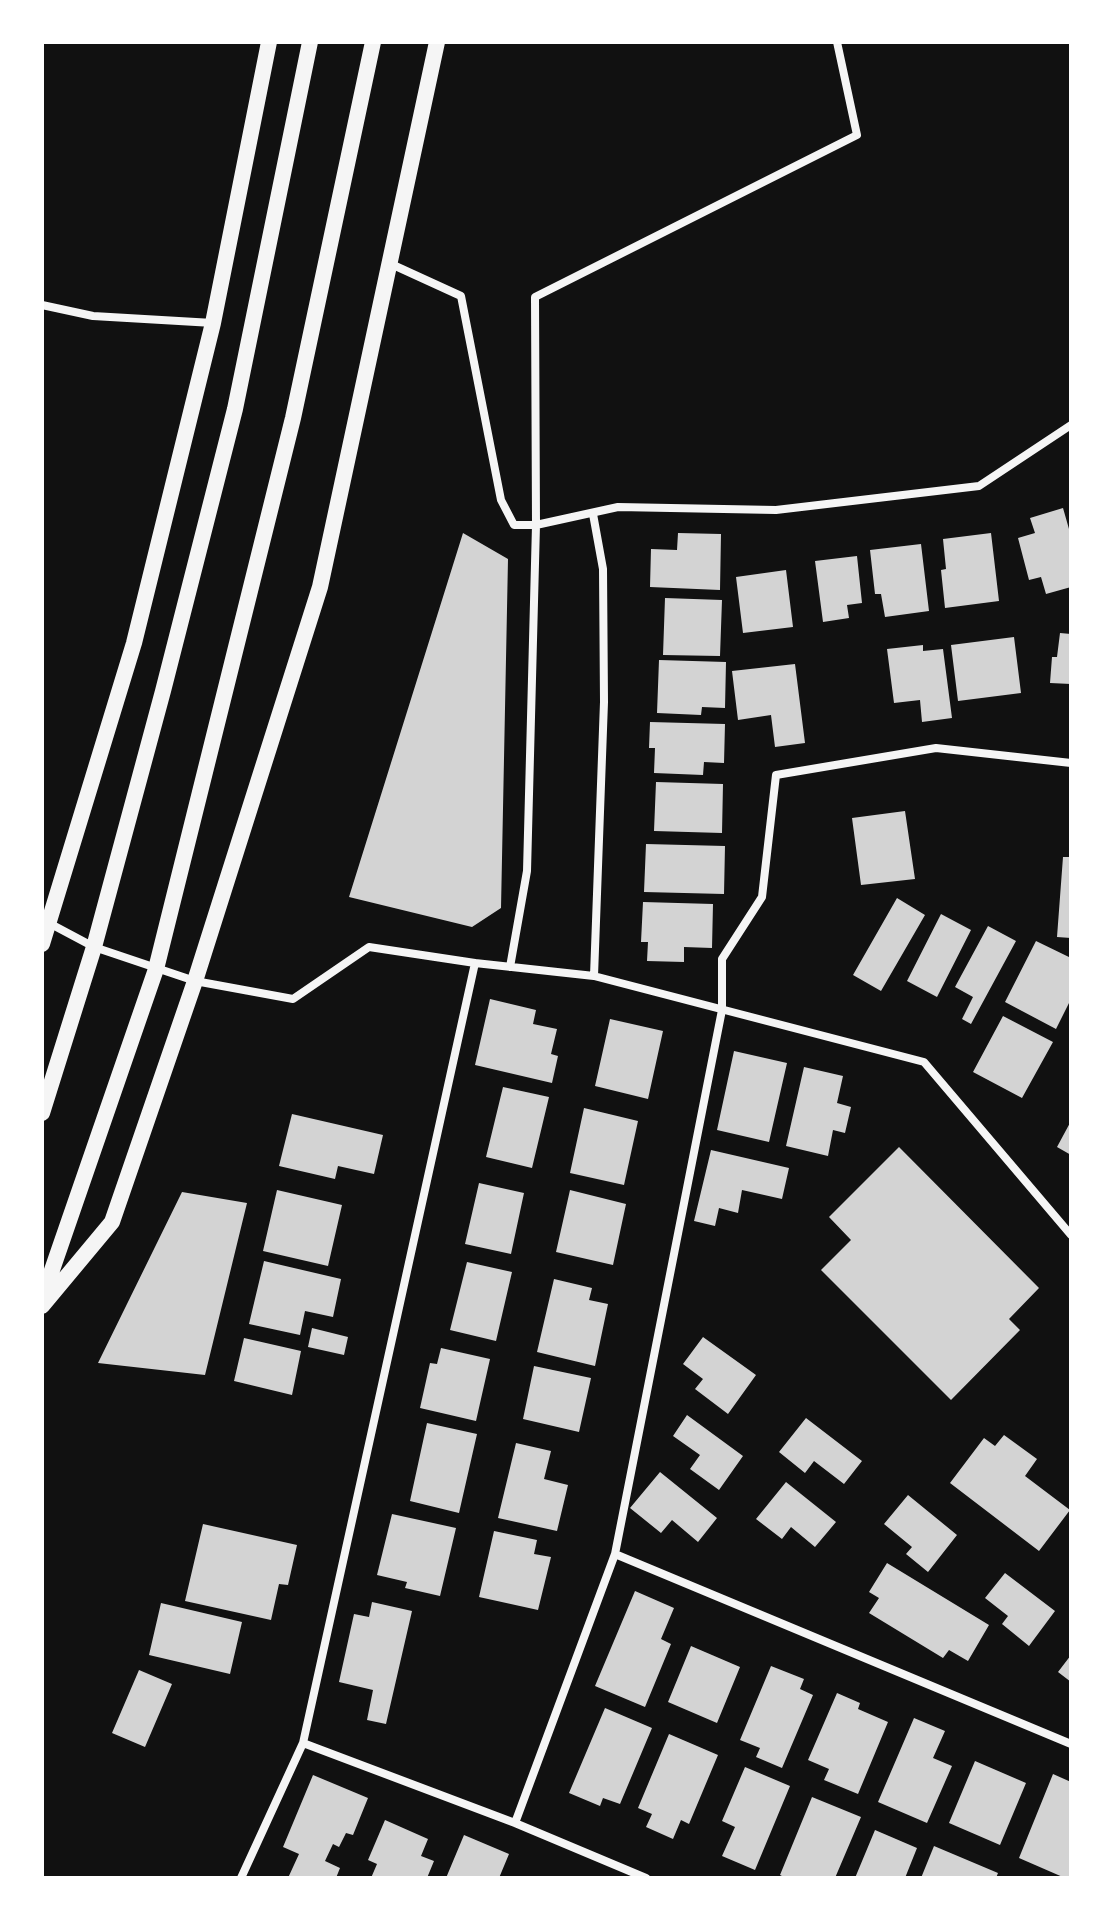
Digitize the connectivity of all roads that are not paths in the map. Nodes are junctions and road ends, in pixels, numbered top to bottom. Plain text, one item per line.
1 (269, 42) edge
2 (310, 42) edge
3 (373, 42) edge
4 (437, 42) edge
5 (837, 42) edge
6 (391, 264) junction
7 (42, 305) edge
8 (213, 323) junction
9 (1071, 425) edge
10 (593, 514) junction
11 (536, 525) junction
12 (1071, 763) edge
13 (45, 921) edge
14 (42, 944) edge
15 (94, 947) junction
16 (475, 963) junction
17 (510, 967) junction
18 (156, 969) junction
19 (594, 976) junction
20 (195, 981) junction
21 (722, 1010) junction
22 (42, 1113) edge
23 (1071, 1235) edge
24 (42, 1299) edge
25 (42, 1306) edge
26 (615, 1554) junction
27 (303, 1743) junction
28 (1071, 1744) edge
29 (515, 1823) junction
30 (241, 1878) edge
31 (646, 1878) edge

1 - 8 main road
2 - 15 main road
3 - 18 main road
4 - 6 main road
5 - 11 street
6 - 11 street
6 - 20 main road
7 - 8 street
8 - 13 main road
9 - 10 street
10 - 11 street
10 - 19 street
11 - 17 street
12 - 21 street
13 - 14 main road
13 - 15 street
15 - 18 street
15 - 22 main road
16 - 17 street
16 - 20 street
16 - 27 street
17 - 19 street
18 - 20 street
18 - 24 main road
19 - 21 street
20 - 25 main road
21 - 23 street
21 - 26 street
26 - 28 street
26 - 29 street
27 - 29 street
27 - 30 street
29 - 31 street

